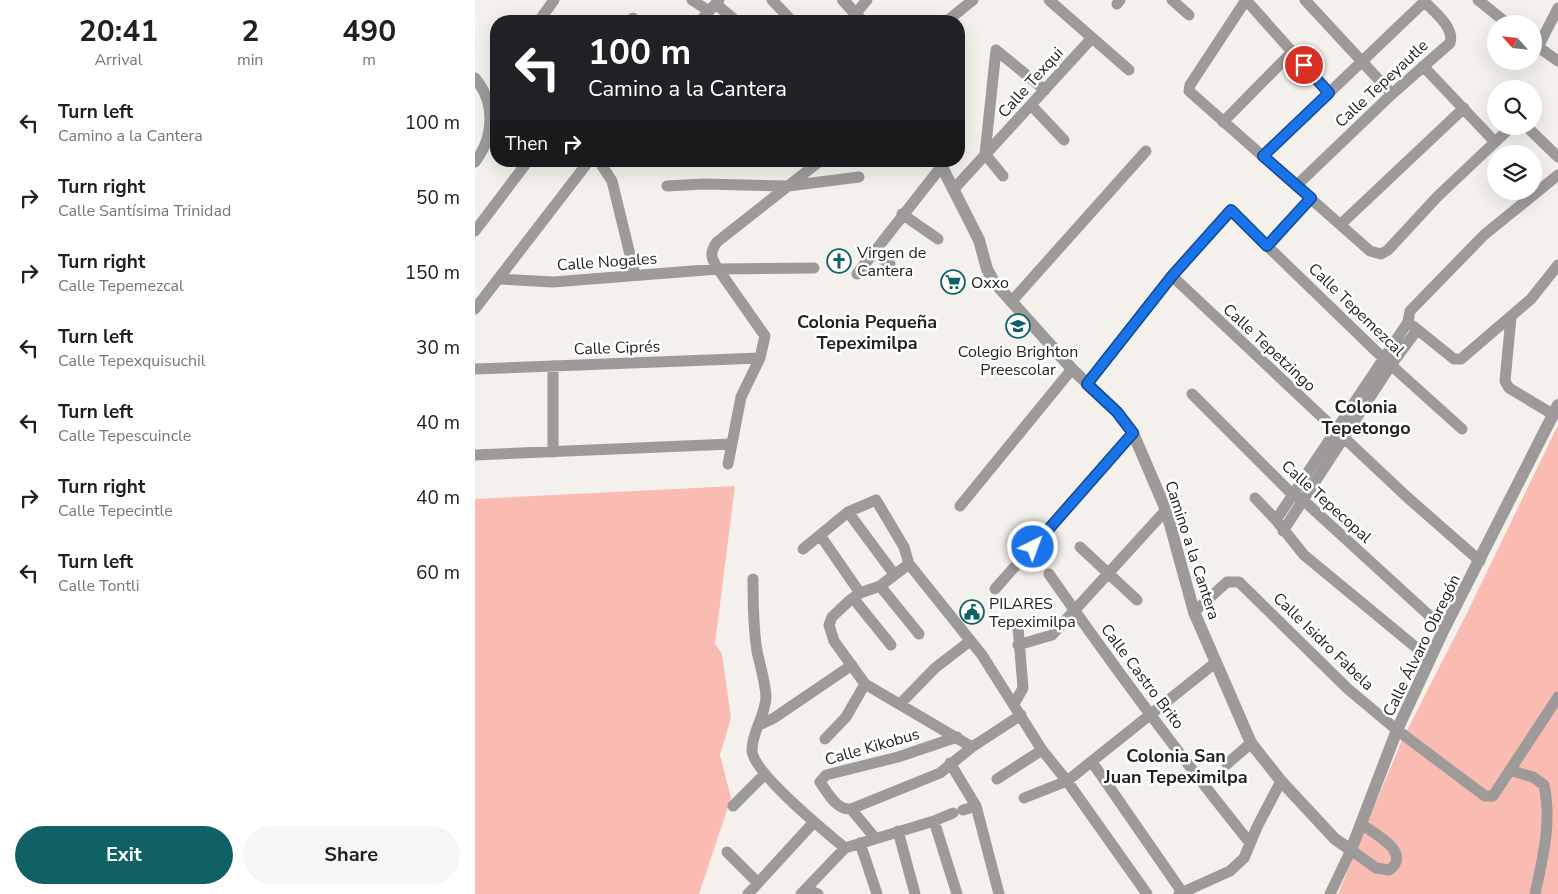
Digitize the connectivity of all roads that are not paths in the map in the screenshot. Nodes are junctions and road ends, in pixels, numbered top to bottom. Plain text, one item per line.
1 (554, 0) edge
2 (692, 0) edge
3 (772, 0) edge
4 (843, 0) edge
5 (867, 0) edge
6 (973, 0) edge
7 (1049, 0) edge
8 (1172, 0) edge
9 (1246, 0) edge
10 (1305, 0) edge
11 (1478, 0) edge
12 (1423, 1) edge
13 (714, 5) edge
14 (1558, 8) edge
15 (543, 15) edge
16 (705, 15) edge
17 (728, 15) edge
18 (786, 15) edge
19 (857, 15) edge
20 (860, 15) edge
21 (954, 15) edge
22 (1189, 15) dead end
23 (1497, 15) edge
24 (1543, 34) edge
25 (1091, 39) junction
26 (1543, 51) edge
27 (1292, 52) junction
28 (1362, 61) junction
29 (1558, 61) edge
30 (1423, 66) junction
31 (1129, 70) dead end
32 (475, 78) edge
33 (1045, 90) junction
34 (1329, 93) junction
35 (1392, 94) junction
36 (487, 103) junction
37 (475, 105) edge
38 (1031, 105) junction
39 (1464, 108) junction
40 (490, 114) edge
41 (1223, 122) junction
42 (490, 132) edge
43 (1502, 135) edge
44 (1535, 135) edge
45 (1064, 140) dead end
46 (1495, 142) junction
47 (1146, 151) dead end
48 (985, 154) junction
49 (1263, 156) junction
50 (1558, 157) edge
51 (475, 162) edge
52 (523, 167) edge
53 (584, 167) edge
54 (603, 167) edge
55 (812, 167) edge
56 (938, 167) edge
57 (942, 167) edge
58 (1558, 175) edge
59 (1003, 176) dead end
60 (859, 177) dead end
61 (1297, 185) junction
62 (667, 186) dead end
63 (788, 186) junction
64 (953, 190) junction
65 (1311, 198) junction
66 (902, 214) junction
67 (1341, 224) junction
68 (475, 231) edge
69 (938, 239) dead end
70 (1267, 246) junction
71 (873, 253) junction
72 (890, 264) dead end
73 (1558, 265) edge
74 (814, 268) dead end
75 (718, 269) junction
76 (857, 274) dead end
77 (635, 275) junction
78 (1172, 276) junction
79 (499, 279) junction
80 (1011, 302) junction
81 (475, 310) edge
82 (1511, 317) junction
83 (1407, 322) junction
84 (1417, 330) junction
85 (760, 358) junction
86 (1387, 361) junction
87 (553, 366) junction
88 (475, 369) edge
89 (1072, 369) junction
90 (1087, 384) junction
91 (1192, 394) dead end
92 (1556, 410) edge
93 (1462, 429) dead end
94 (1133, 433) junction
95 (1339, 434) junction
96 (731, 444) junction
97 (553, 452) junction
98 (475, 455) edge
99 (728, 464) dead end
100 (1297, 496) junction
101 (1255, 498) dead end
102 (960, 506) dead end
103 (1166, 510) junction
104 (848, 512) junction
105 (1276, 520) junction
106 (1283, 531) junction
107 (820, 535) junction
108 (1080, 547) dead end
109 (803, 549) dead end
110 (1480, 561) junction
111 (909, 564) junction
112 (1108, 573) junction
113 (893, 574) junction
114 (1049, 574) dead end
115 (753, 579) dead end
116 (880, 586) junction
117 (995, 589) dead end
118 (857, 596) junction
119 (1137, 600) dead end
120 (1075, 612) junction
121 (1194, 612) junction
122 (1018, 627) dead end
123 (1444, 629) junction
124 (919, 634) dead end
125 (970, 642) junction
126 (891, 645) dead end
127 (1018, 645) junction
128 (1430, 660) junction
129 (1215, 663) junction
130 (851, 664) junction
131 (865, 684) junction
132 (1558, 697) edge
133 (901, 703) junction
134 (1014, 704) junction
135 (1151, 713) junction
136 (1021, 715) junction
137 (759, 724) junction
138 (1397, 730) junction
139 (957, 737) junction
140 (825, 739) dead end
141 (1251, 743) junction
142 (972, 747) junction
143 (1042, 750) junction
144 (1092, 762) junction
145 (950, 763) junction
146 (1227, 764) dead end
147 (1512, 771) junction
148 (765, 774) junction
149 (997, 779) dead end
150 (1281, 780) junction
151 (1067, 782) junction
152 (1024, 798) dead end
153 (733, 806) dead end
154 (976, 806) junction
155 (851, 808) junction
156 (934, 821) junction
157 (814, 822) junction
158 (1361, 824) junction
159 (898, 831) junction
160 (875, 838) junction
161 (860, 843) junction
162 (1250, 843) junction
163 (845, 848) junction
164 (1351, 850) junction
165 (727, 852) dead end
166 (758, 883) junction
167 (804, 891) edge
168 (1181, 893) edge
169 (748, 894) edge
170 (818, 894) edge
171 (877, 894) edge
172 (915, 894) edge
173 (957, 894) edge
174 (999, 894) edge
175 (1147, 894) edge
176 (1330, 894) edge
177 (1535, 894) edge

1 - 15 street
2 - 13 street
3 - 18 street
4 - 19 street
5 - 20 street
6 - 21 street
7 - 25 street
8 - 22 street
9 - 27 street
9 - 41 street
10 - 28 street
11 - 23 street
12 - 28 street
12 - 30 street, Calle Tepeyautle
13 - 16 street
13 - 17 street
14 - 24 street
25 - 31 street
25 - 33 street, Calle Texqui
26 - 29 street
27 - 34 street
27 - 41 street
28 - 34 street
28 - 35 street
30 - 35 street, Calle Tepeyautle
30 - 39 street
32 - 36 street
33 - 38 street, Calle Texqui
33 - 48 street
34 - 49 street
35 - 61 street, Calle Tepeyautle
36 - 37 street
36 - 40 street
38 - 45 street
38 - 48 street, Calle Texqui
39 - 46 street
39 - 67 street
41 - 49 street
42 - 51 street
43 - 46 street
44 - 50 street
46 - 67 street
47 - 80 street
48 - 59 street
48 - 64 street, Calle Texqui
49 - 61 street
52 - 68 street
53 - 79 street
54 - 77 street
55 - 63 street
56 - 66 street
57 - 64 street, Camino a la Cantera
58 - 83 street
60 - 63 street
61 - 65 street
62 - 63 street
63 - 75 street
64 - 80 street, Camino a la Cantera
65 - 67 street
65 - 70 street
66 - 69 street
66 - 71 street
70 - 78 street, Calle Tepemezcal
70 - 86 street, Calle Tepemezcal
71 - 72 street
71 - 76 street
73 - 82 street
74 - 75 street, Calle Nogales
75 - 77 street, Calle Nogales
75 - 85 street
77 - 79 street, Calle Nogales
78 - 90 street
78 - 95 street, Calle Tepetzingo
79 - 81 street
80 - 89 street, Camino a la Cantera
82 - 84 street
82 - 92 street
83 - 84 street
83 - 86 street
84 - 86 street
85 - 87 street, Calle Ciprés
85 - 96 street
86 - 93 street, Calle Tepemezcal
86 - 95 street
87 - 88 street, Calle Ciprés
87 - 97 street
89 - 90 street, Camino a la Cantera
89 - 102 street
90 - 94 street, Camino a la Cantera
91 - 100 street, Calle Tepecopal
92 - 110 street, Calle Álvaro Obregón
94 - 103 street, Camino a la Cantera
94 - 117 street
95 - 100 street
95 - 110 street, Calle Tepetzingo
96 - 97 street
96 - 99 street
97 - 98 street
100 - 105 street
100 - 106 street
100 - 123 street, Calle Tepecopal
101 - 105 street
103 - 112 street
103 - 121 street, Camino a la Cantera
104 - 107 street
104 - 111 street
104 - 113 street
105 - 106 street
106 - 128 street
107 - 109 street
107 - 118 street
108 - 112 street
110 - 123 street, Calle Álvaro Obregón
111 - 113 street
111 - 125 street
112 - 119 street
112 - 120 street
113 - 116 street
114 - 120 street, Calle Castro Brito
115 - 137 street
116 - 118 street
116 - 124 street
118 - 126 street
118 - 130 street
120 - 127 street
120 - 135 street, Calle Castro Brito
121 - 129 street, Camino a la Cantera
121 - 138 street, Calle Isidro Fabela
122 - 127 street
123 - 128 street, Calle Álvaro Obregón
125 - 133 street, Calle Kikobus
125 - 134 street
127 - 134 street
128 - 138 street, Calle Álvaro Obregón
129 - 135 street
129 - 141 street, Camino a la Cantera
130 - 131 street
130 - 137 street
131 - 133 street
131 - 140 street
132 - 147 street
133 - 139 street
134 - 136 street
135 - 144 street
135 - 162 street, Calle Castro Brito
136 - 142 street
136 - 143 street
137 - 148 street
138 - 147 street, Calle Isidro Fabela
138 - 158 street, Calle Álvaro Obregón
139 - 142 street
139 - 155 street, Calle Kikobus
141 - 146 street
141 - 150 street, Camino a la Cantera
142 - 145 street
143 - 149 street
143 - 151 street
144 - 151 street
144 - 168 street
145 - 154 street
145 - 155 street
147 - 177 street
148 - 153 street
148 - 157 street
150 - 162 street
150 - 164 street, Camino a la Cantera
151 - 152 street
151 - 175 street
154 - 156 street
154 - 174 street
155 - 160 street, Calle Kikobus
156 - 159 street
156 - 173 street
157 - 163 street
157 - 166 street
158 - 164 street, Calle Álvaro Obregón
158 - 164 street
159 - 160 street
159 - 172 street
160 - 161 street
161 - 163 street
161 - 171 street
162 - 168 street
163 - 167 street
164 - 176 street, Calle Álvaro Obregón
165 - 166 street
166 - 169 street
167 - 170 street

